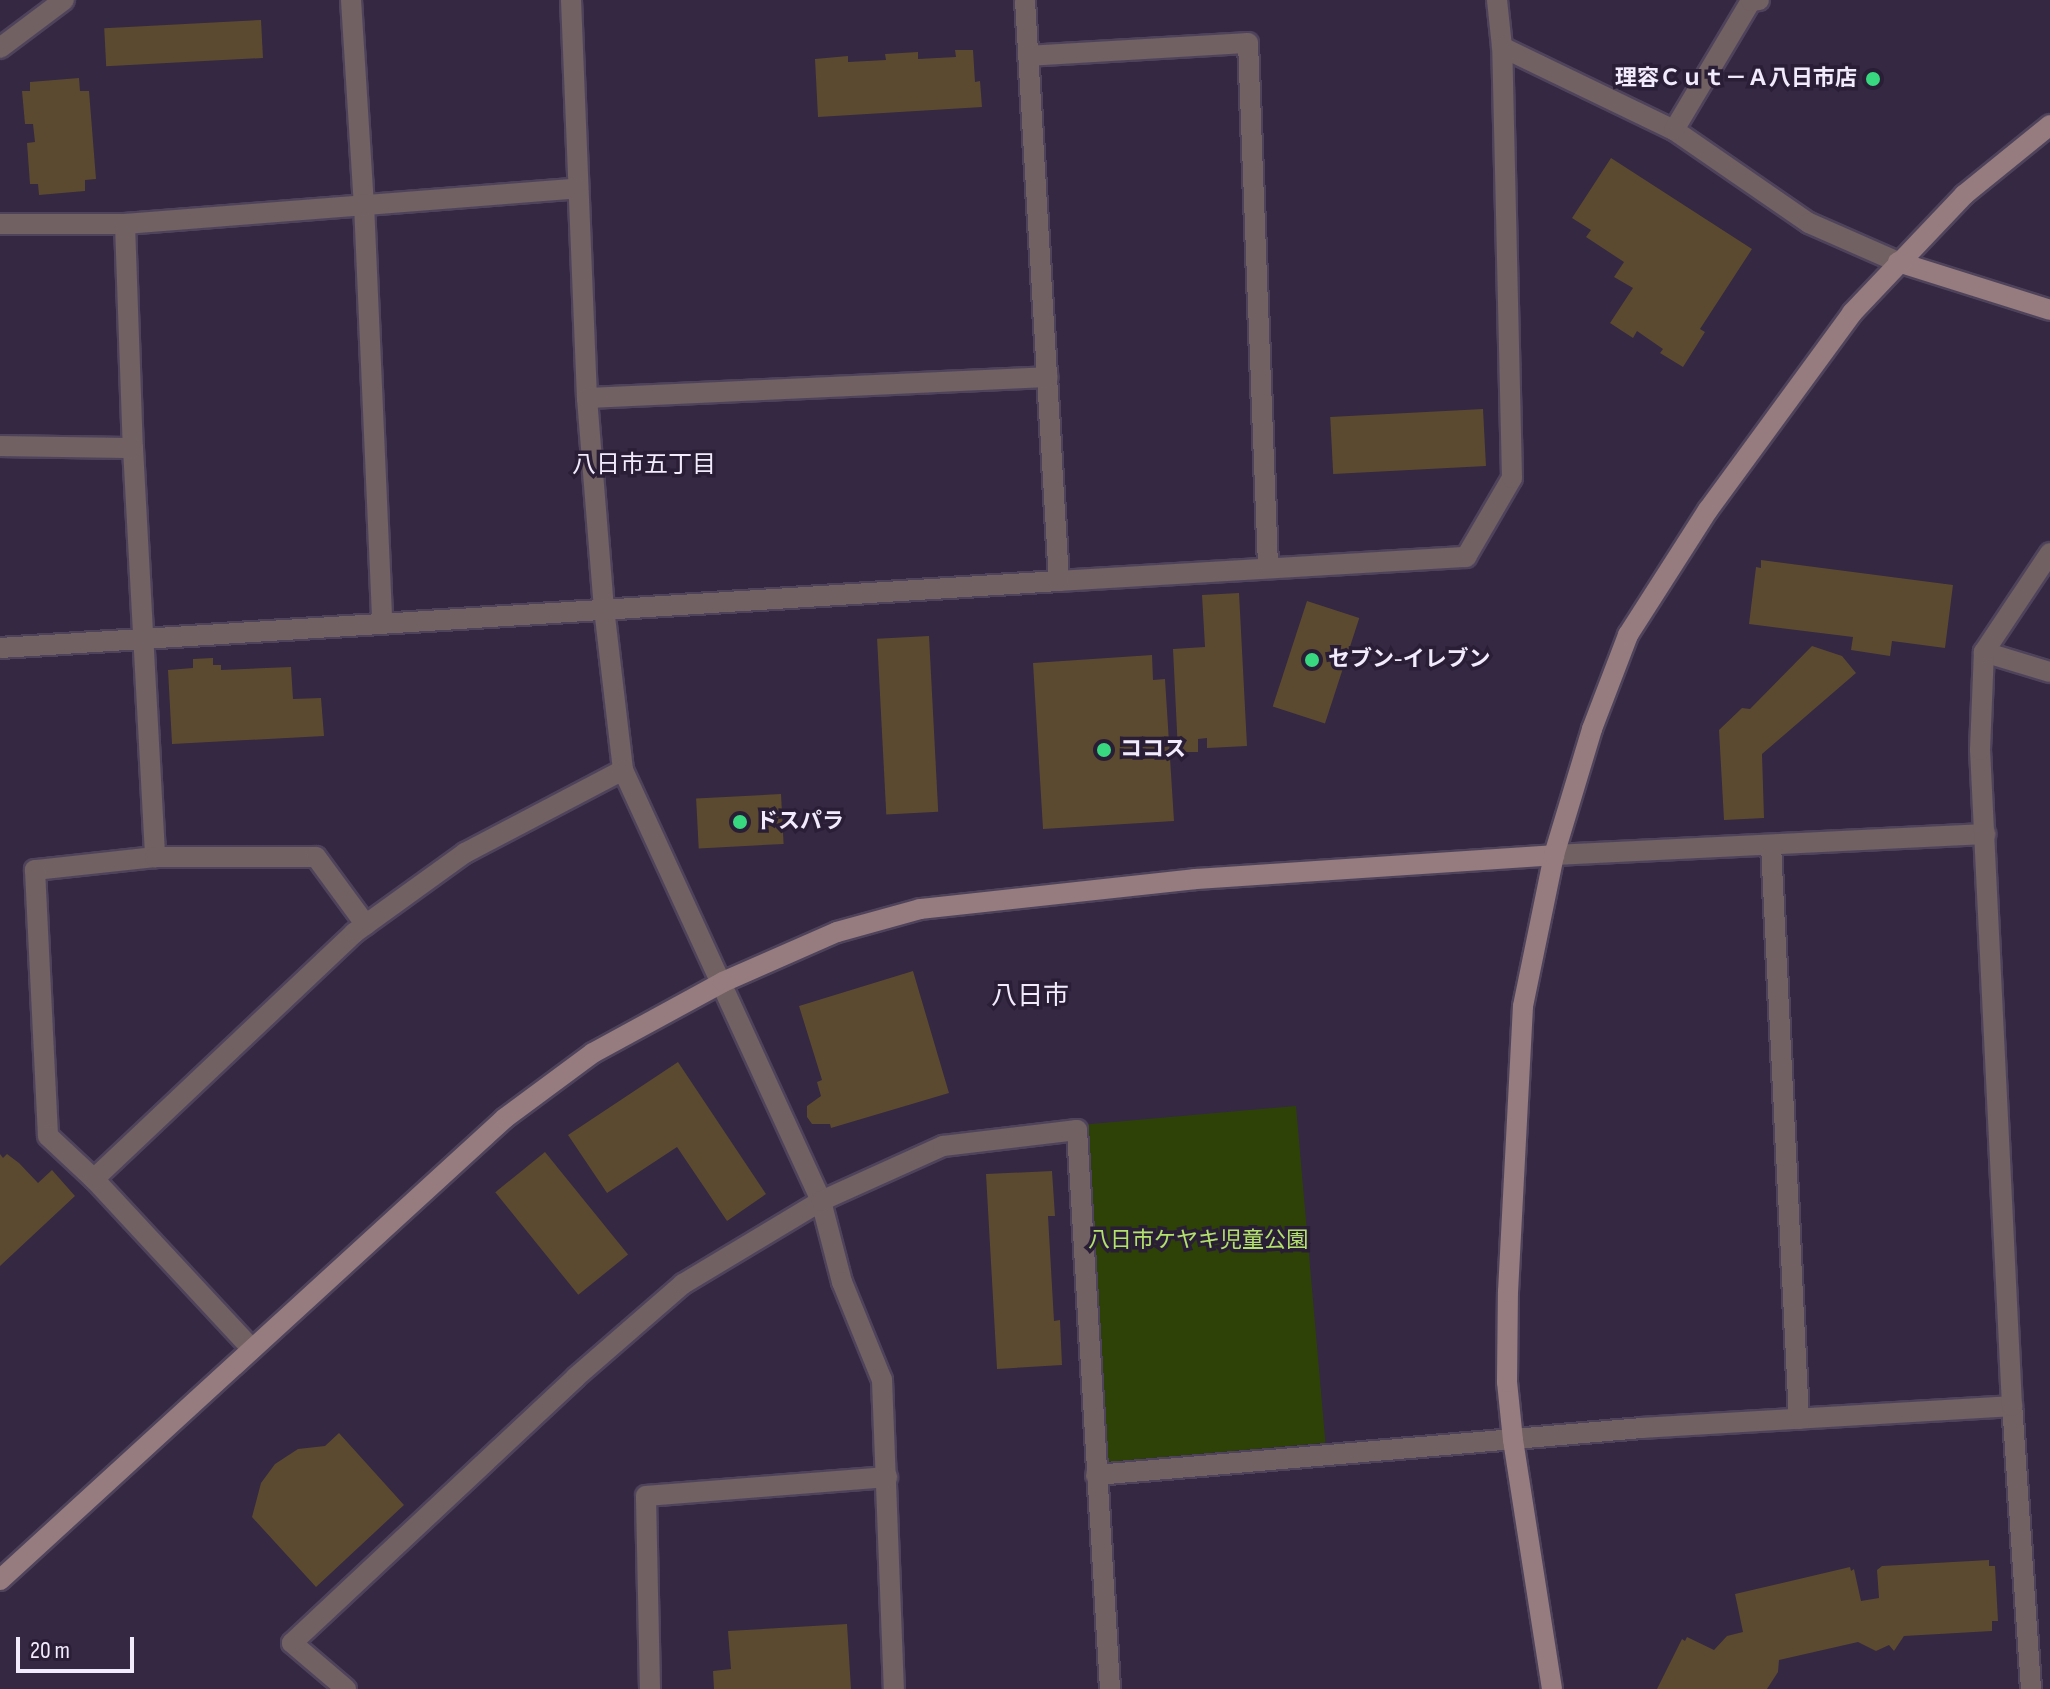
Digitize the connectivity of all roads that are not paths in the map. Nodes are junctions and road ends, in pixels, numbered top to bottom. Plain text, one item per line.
1 (64, 0) edge
2 (351, 0) edge
3 (571, 0) edge
4 (1025, 0) edge
5 (1497, 0) edge
6 (1759, 0) edge
7 (1502, 47) junction
8 (0, 48) edge
9 (1028, 56) junction
10 (2050, 125) edge
11 (1674, 130) junction
12 (578, 188) junction
13 (364, 204) junction
14 (0, 224) edge
15 (125, 224) junction
16 (1898, 262) junction
17 (2050, 310) edge
18 (1048, 377) junction
19 (587, 398) junction
20 (0, 446) edge
21 (133, 448) junction
22 (2050, 553) edge
23 (1268, 567) junction
24 (1059, 581) junction
25 (604, 608) junction
26 (382, 623) junction
27 (142, 639) junction
28 (0, 648) edge
29 (1984, 652) junction
30 (2050, 672) edge
31 (623, 770) junction
32 (1985, 834) junction
33 (1771, 845) junction
34 (1554, 855) junction
35 (155, 857) junction
36 (366, 925) junction
37 (723, 982) junction
38 (94, 1179) junction
39 (821, 1201) junction
40 (252, 1349) junction
41 (2012, 1406) junction
42 (1799, 1419) junction
43 (1513, 1440) junction
44 (1096, 1475) junction
45 (887, 1477) junction
46 (0, 1580) edge
47 (346, 1689) edge
48 (650, 1689) edge
49 (894, 1689) edge
50 (1110, 1689) edge
51 (1552, 1689) edge
52 (2031, 1689) edge

1 - 8 street
2 - 13 street
3 - 12 street
4 - 9 street
5 - 7 street
6 - 11 street
7 - 11 street
7 - 23 street
9 - 18 street
9 - 23 street
10 - 16 street
11 - 16 street
12 - 13 street
12 - 19 street
13 - 15 street
13 - 26 street
14 - 15 street
15 - 21 street
16 - 17 street
16 - 34 street
18 - 19 street
18 - 24 street
19 - 25 street
20 - 21 street
21 - 27 street
22 - 29 street
23 - 24 street
24 - 25 street
25 - 26 street
25 - 31 street
26 - 27 street
27 - 28 street
27 - 35 street
29 - 30 street
29 - 32 street
31 - 36 street
31 - 37 street
32 - 33 street
32 - 41 street
33 - 34 street
33 - 42 street
34 - 37 street
34 - 43 street
35 - 36 street
35 - 38 street
36 - 38 street
37 - 39 street
37 - 40 street
38 - 40 street
39 - 44 street
39 - 45 street
39 - 47 street
40 - 46 street
41 - 42 street
41 - 52 street
42 - 43 street
43 - 44 street
43 - 51 street
44 - 50 street
45 - 48 street
45 - 49 street

